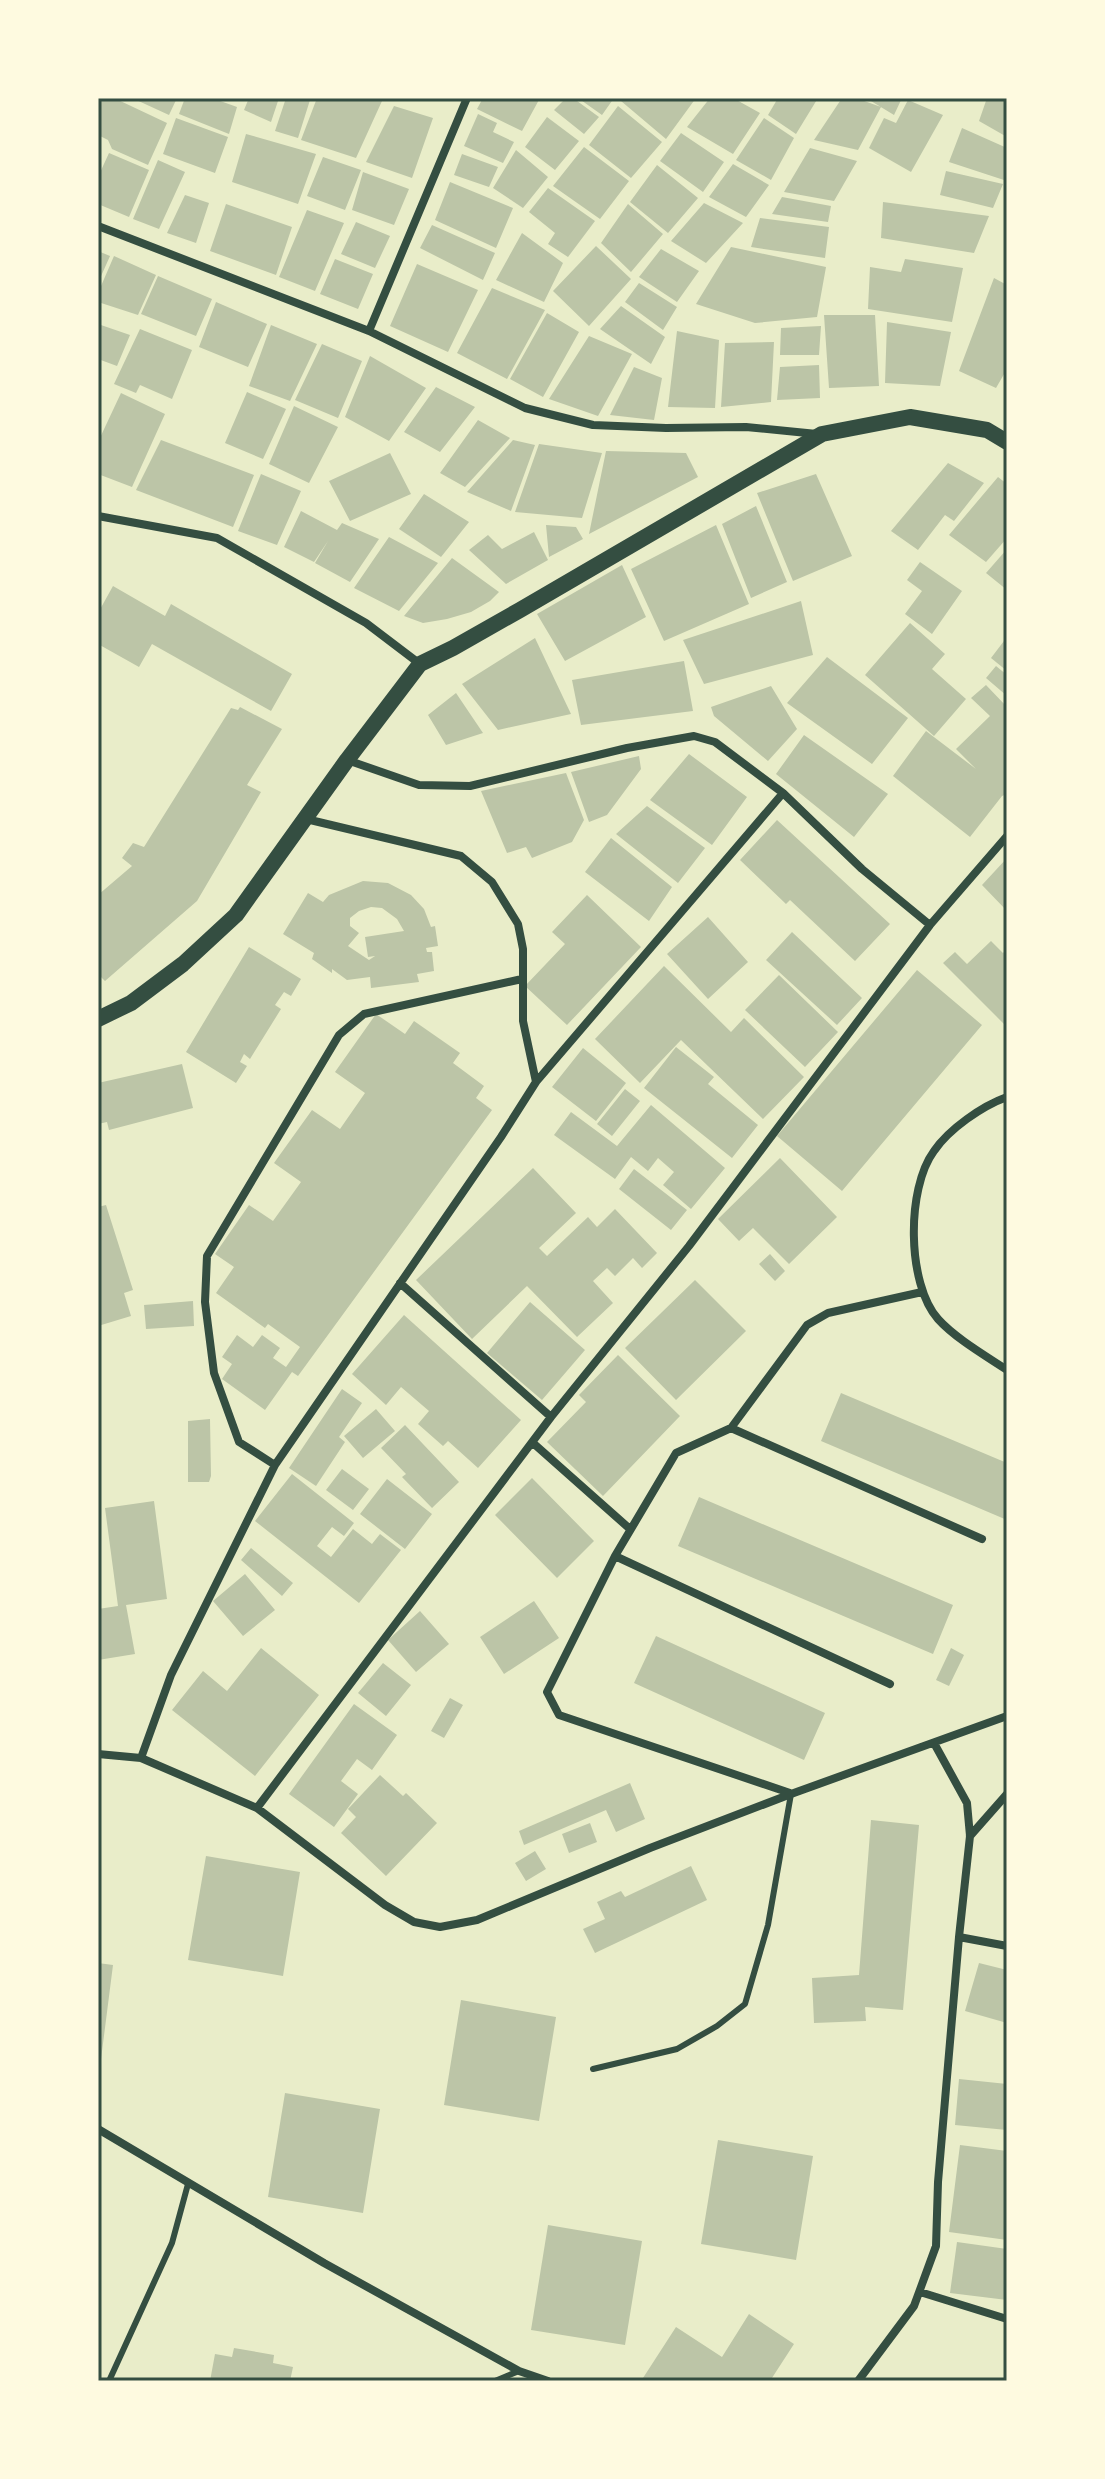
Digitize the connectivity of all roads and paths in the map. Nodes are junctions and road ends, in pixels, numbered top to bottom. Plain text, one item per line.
1 (467, 98) edge
2 (98, 226) edge
3 (369, 331) junction
4 (822, 434) junction
5 (1007, 442) edge
6 (98, 516) edge
7 (420, 664) junction
8 (347, 760) junction
9 (783, 793) junction
10 (306, 819) junction
11 (1007, 836) edge
12 (930, 925) junction
13 (522, 979) junction
14 (98, 1019) edge
15 (536, 1082) junction
16 (1007, 1097) edge
17 (400, 1283) junction
18 (922, 1292) junction
19 (1007, 1370) edge
20 (551, 1417) junction
21 (731, 1428) junction
22 (533, 1443) junction
23 (275, 1465) junction
24 (630, 1529) junction
25 (982, 1539) dead end
26 (615, 1556) junction
27 (890, 1684) dead end
28 (1007, 1716) edge
29 (934, 1743) junction
30 (98, 1754) edge
31 (141, 1758) junction
32 (791, 1794) junction
33 (1007, 1794) edge
34 (257, 1808) junction
35 (970, 1836) junction
36 (959, 1937) junction
37 (1007, 1946) edge
38 (593, 2069) dead end
39 (98, 2129) edge
40 (188, 2184) junction
41 (920, 2292) junction
42 (1007, 2319) edge
43 (519, 2371) junction
44 (109, 2381) edge
45 (495, 2381) edge
46 (548, 2381) edge
47 (858, 2381) edge

1 - 3 street
2 - 3 street
3 - 4 street
4 - 5 main road
4 - 7 main road
6 - 7 street
7 - 8 main road
8 - 9 street
8 - 10 main road
9 - 12 street
9 - 15 street
10 - 13 street
10 - 14 main road
11 - 12 street
12 - 20 street
13 - 15 street
13 - 23 street
15 - 17 street
16 - 18 street
17 - 20 street
17 - 23 street
18 - 19 street
18 - 21 street
20 - 22 street
21 - 24 street
21 - 25 street
22 - 24 street
22 - 34 street
23 - 31 street
24 - 26 street
26 - 27 street
26 - 32 street
28 - 29 street
29 - 32 street
29 - 35 street
30 - 31 street
31 - 34 street
32 - 34 street
32 - 38 lane
33 - 35 street
35 - 36 street
36 - 37 street
36 - 41 street
39 - 40 street
40 - 43 street
40 - 44 lane
41 - 42 street
41 - 47 street
43 - 45 lane
43 - 46 street

